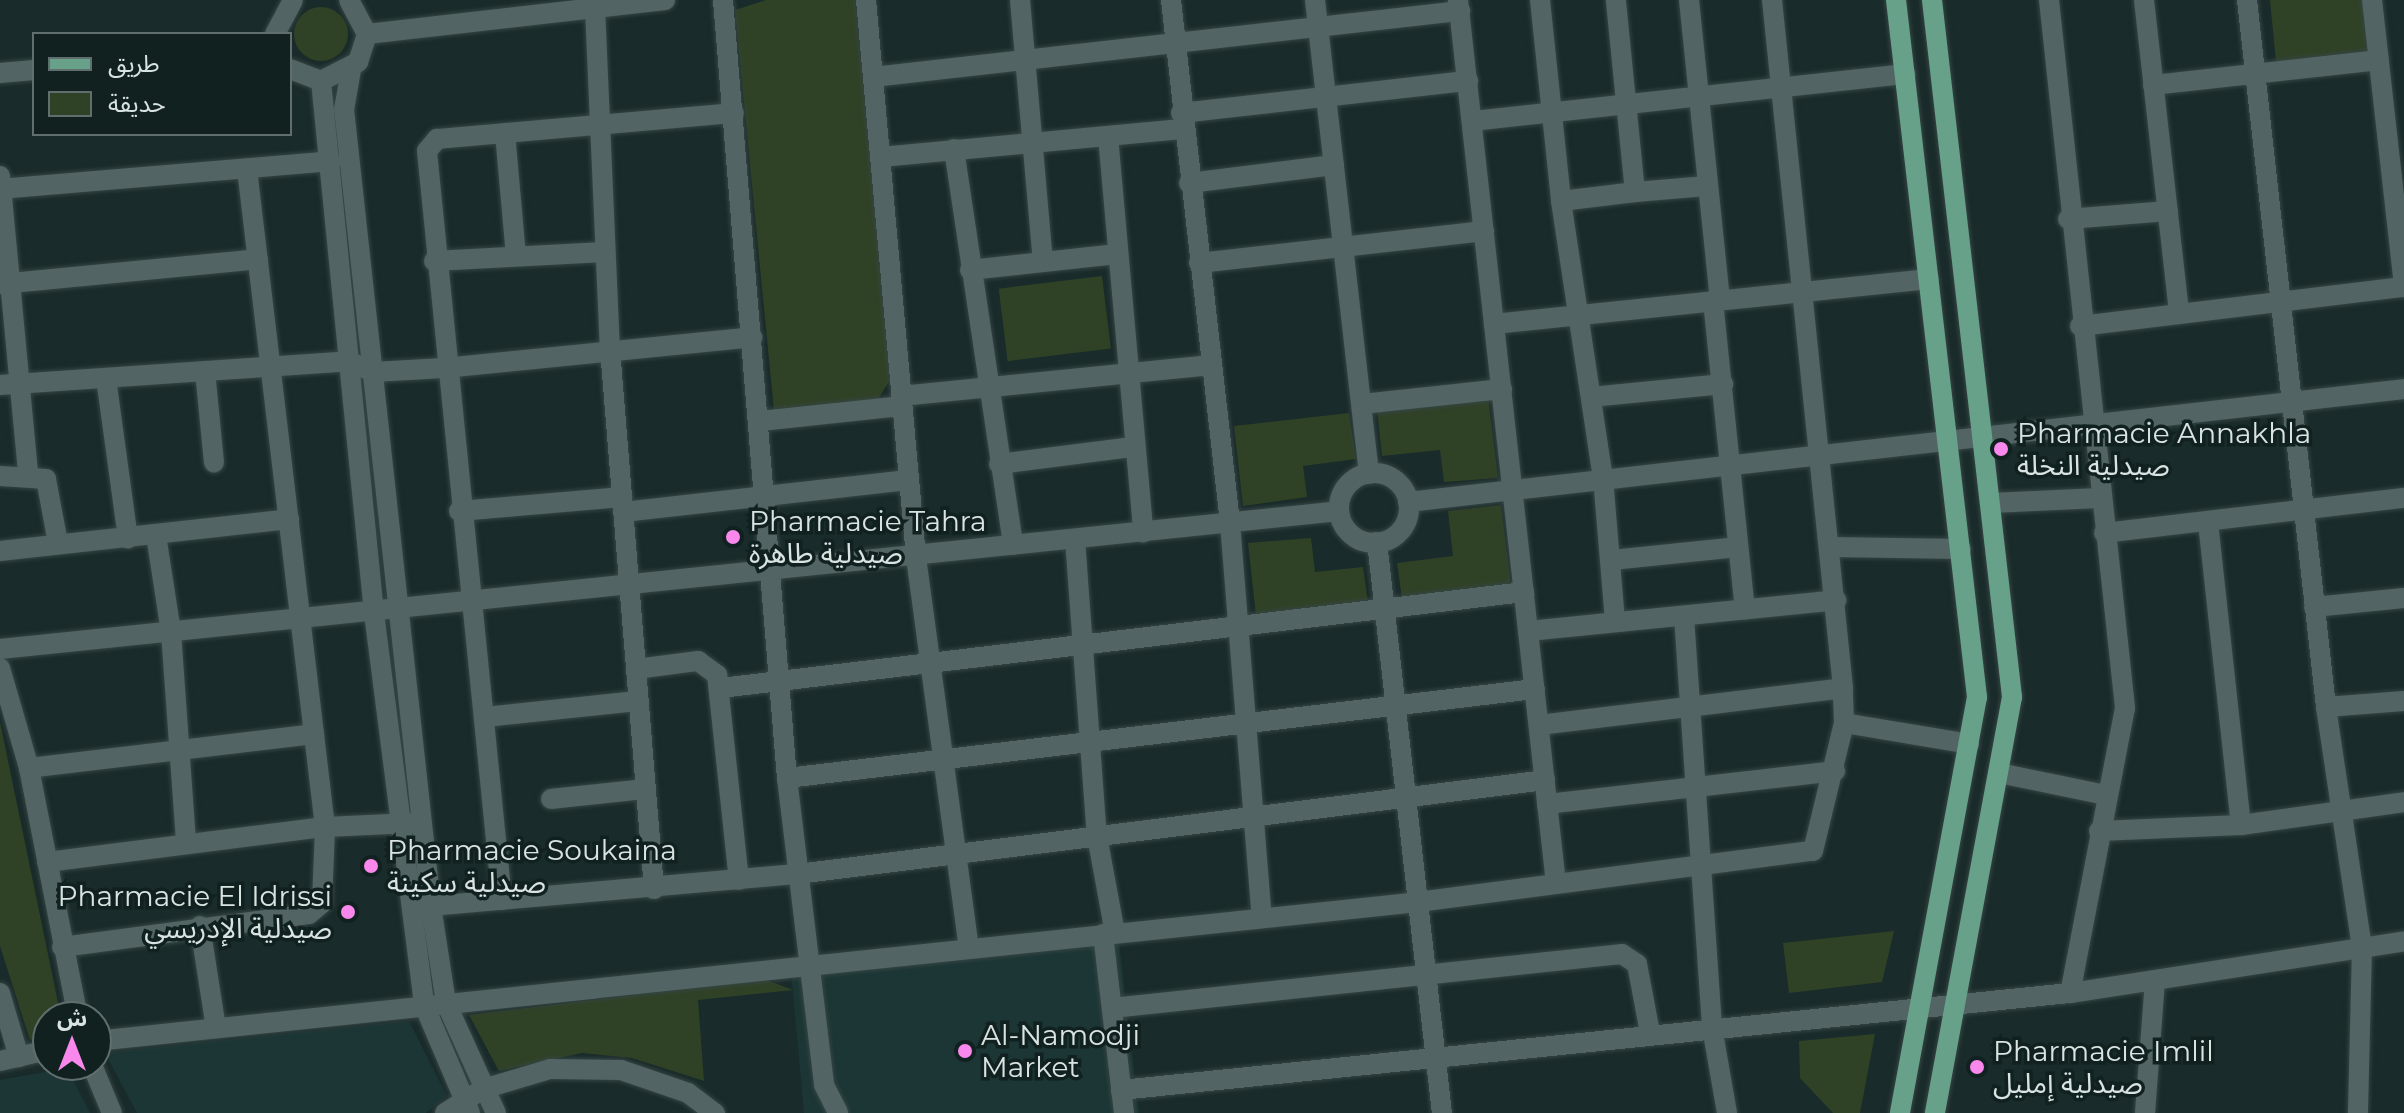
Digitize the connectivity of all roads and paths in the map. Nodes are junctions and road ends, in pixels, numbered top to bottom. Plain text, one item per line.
1 (349, 0) edge
2 (502, 0) edge
3 (665, 0) edge
4 (723, 0) edge
5 (866, 0) edge
6 (1020, 0) edge
7 (1171, 0) edge
8 (1315, 0) edge
9 (1540, 0) edge
10 (1616, 0) edge
11 (1689, 0) edge
12 (1772, 0) edge
13 (1896, 0) edge
14 (1932, 0) edge
15 (2049, 0) edge
16 (2144, 0) edge
17 (2247, 0) edge
18 (2372, 0) edge
19 (285, 2) edge
20 (1459, 6) edge
21 (595, 8) junction
22 (484, 21) junction
23 (1319, 27) junction
24 (276, 32) edge
25 (367, 34) junction
26 (1176, 45) junction
27 (1022, 58) junction
28 (2379, 60) junction
29 (32, 70) edge
30 (292, 70) edge
31 (351, 70) junction
32 (0, 73) edge
33 (2254, 73) junction
34 (1905, 74) junction
35 (873, 77) junction
36 (321, 81) junction
37 (1468, 81) junction
38 (2153, 85) junction
39 (1782, 88) junction
40 (1326, 97) junction
41 (1699, 97) junction
42 (1626, 104) junction
43 (734, 113) junction
44 (1549, 113) junction
45 (1182, 121) junction
46 (1472, 121) junction
47 (596, 126) junction
48 (505, 133) junction
49 (1108, 136) junction
50 (1029, 141) junction
51 (954, 149) junction
52 (880, 157) junction
53 (331, 161) junction
54 (1334, 165) junction
55 (247, 169) junction
56 (2398, 179) edge
57 (1189, 183) junction
58 (0, 185) edge
59 (1707, 186) junction
60 (1635, 192) junction
61 (1561, 201) junction
62 (2168, 211) junction
63 (2068, 219) junction
64 (1484, 231) junction
65 (1344, 249) junction
66 (604, 252) junction
67 (1117, 254) junction
68 (516, 256) junction
69 (258, 259) junction
70 (434, 261) junction
71 (1043, 262) junction
72 (1199, 263) junction
73 (970, 270) junction
74 (1929, 279) junction
75 (4, 284) edge
76 (2404, 287) edge
77 (1804, 292) junction
78 (2283, 298) junction
79 (1716, 301) junction
80 (2179, 314) junction
81 (1577, 315) junction
82 (1494, 324) junction
83 (2080, 326) junction
84 (752, 337) junction
85 (610, 349) junction
86 (349, 361) junction
87 (1211, 365) junction
88 (270, 367) junction
89 (444, 368) junction
90 (205, 371) junction
91 (373, 372) junction
92 (1125, 372) junction
93 (106, 378) junction
94 (1723, 384) junction
95 (9, 385) edge
96 (988, 387) junction
97 (1502, 389) junction
98 (2404, 389) edge
99 (1591, 397) junction
100 (902, 401) junction
101 (2294, 401) junction
102 (1362, 404) junction
103 (761, 421) junction
104 (2093, 427) junction
105 (1983, 437) junction
106 (1949, 441) junction
107 (1131, 447) junction
108 (1819, 455) junction
109 (214, 463) dead end
110 (999, 464) junction
111 (1733, 464) junction
112 (28, 474) junction
113 (1369, 474) junction
114 (0, 476) edge
115 (1603, 478) junction
116 (908, 480) junction
117 (1513, 489) junction
118 (766, 498) junction
119 (2100, 498) junction
120 (2404, 498) edge
121 (1408, 502) junction
122 (1991, 503) junction
123 (623, 504) junction
124 (2303, 510) junction
125 (459, 511) junction
126 (1339, 511) junction
127 (289, 519) junction
128 (2208, 522) junction
129 (1230, 523) junction
130 (1143, 532) junction
131 (2104, 533) junction
132 (156, 535) junction
133 (128, 538) junction
134 (1075, 539) junction
135 (1377, 542) junction
136 (58, 543) junction
137 (1013, 545) junction
138 (1738, 547) junction
139 (1830, 547) junction
140 (1961, 549) junction
141 (0, 551) edge
142 (916, 557) junction
143 (1612, 560) junction
144 (772, 570) junction
145 (629, 585) junction
146 (1524, 592) junction
147 (2404, 598) edge
148 (1836, 600) junction
149 (469, 601) junction
150 (1385, 607) junction
151 (2314, 607) junction
152 (1745, 609) junction
153 (397, 611) junction
154 (374, 613) junction
155 (1684, 616) junction
156 (300, 618) junction
157 (1615, 622) junction
158 (1237, 624) junction
159 (1528, 631) junction
160 (171, 632) junction
161 (1084, 648) junction
162 (0, 649) edge
163 (931, 663) junction
164 (0, 668) edge
165 (636, 669) junction
166 (778, 682) junction
167 (721, 688) junction
168 (1843, 688) junction
169 (1535, 689) junction
170 (637, 701) junction
171 (2404, 701) edge
172 (1395, 702) junction
173 (1692, 707) junction
174 (2326, 707) junction
175 (485, 717) junction
176 (1248, 720) junction
177 (1844, 723) junction
178 (1539, 725) junction
179 (314, 734) junction
180 (1090, 738) junction
181 (1969, 744) junction
182 (179, 746) junction
183 (940, 763) junction
184 (29, 768) junction
185 (1835, 771) junction
186 (1999, 773) junction
187 (787, 778) junction
188 (1545, 780) junction
189 (1699, 784) junction
190 (645, 789) junction
191 (2106, 795) junction
192 (1406, 796) junction
193 (551, 799) dead end
194 (2404, 802) edge
195 (1547, 804) junction
196 (2343, 809) junction
197 (1255, 811) junction
198 (410, 824) junction
199 (2241, 825) junction
200 (325, 827) junction
201 (2099, 831) junction
202 (1097, 836) junction
203 (186, 842) junction
204 (954, 855) junction
205 (47, 862) junction
206 (1704, 867) junction
207 (798, 874) junction
208 (739, 880) junction
209 (1556, 884) junction
210 (654, 889) junction
211 (502, 900) junction
212 (1418, 902) junction
213 (431, 906) junction
214 (1262, 918) junction
215 (200, 926) junction
216 (1109, 934) junction
217 (2404, 941) edge
218 (62, 947) junction
219 (2362, 947) junction
220 (969, 948) junction
221 (809, 964) junction
222 (1426, 975) junction
223 (2155, 980) junction
224 (0, 993) edge
225 (2070, 993) junction
226 (74, 1001) edge
227 (446, 1003) junction
228 (424, 1005) junction
229 (1954, 1006) junction
230 (1112, 1008) junction
231 (1918, 1009) junction
232 (1712, 1027) junction
233 (216, 1028) junction
234 (1650, 1033) junction
235 (112, 1039) edge
236 (1435, 1053) junction
237 (32, 1054) edge
238 (9, 1059) edge
239 (99, 1081) edge
240 (483, 1089) junction
241 (1121, 1090) junction
242 (466, 1106) edge
243 (112, 1113) edge
244 (445, 1113) edge
245 (496, 1113) edge
246 (715, 1113) edge
247 (838, 1113) edge
248 (1124, 1113) edge
249 (1442, 1113) edge
250 (1727, 1113) edge
251 (1900, 1113) edge
252 (1935, 1113) edge
253 (2145, 1113) edge
254 (2358, 1113) edge

1 - 25 street
2 - 22 street
3 - 21 street
4 - 43 street
5 - 35 street
6 - 27 street
7 - 26 street
8 - 23 street
9 - 44 street
10 - 42 street
11 - 41 street
12 - 39 street
13 - 34 main road
14 - 105 main road
15 - 63 street
16 - 38 street
17 - 33 street
18 - 28 street
19 - 24 street
20 - 23 street
20 - 37 street
21 - 22 street
21 - 47 street
22 - 25 street
23 - 26 street
23 - 40 street
25 - 31 street
26 - 27 street
26 - 45 street
27 - 35 street
27 - 50 street
28 - 33 street
28 - 56 street
29 - 32 street
30 - 36 street
31 - 36 street
31 - 91 street
33 - 38 street
33 - 78 street
34 - 39 street
34 - 74 main road
35 - 52 street
36 - 53 street
37 - 40 street
37 - 46 street
38 - 62 street
39 - 41 street
39 - 77 street
40 - 45 street
40 - 54 street
41 - 42 street
41 - 59 street
42 - 44 street
42 - 60 street
43 - 47 street
43 - 84 street
44 - 46 street
44 - 61 street
45 - 49 street
45 - 57 street
46 - 64 street
47 - 48 street
47 - 66 street
48 - 68 street
48 - 70 street
49 - 50 street
49 - 67 street
50 - 51 street
50 - 71 street
51 - 52 street
51 - 73 street
52 - 100 street
53 - 55 street
53 - 86 street
54 - 57 street
54 - 65 street
55 - 58 street
55 - 69 street
56 - 76 street
57 - 72 street
58 - 75 street
59 - 60 street
59 - 79 street
60 - 61 street
61 - 81 street
62 - 63 street
62 - 80 street
63 - 83 street
64 - 65 street
64 - 82 street
65 - 72 street
65 - 102 street
66 - 68 street
66 - 85 street
67 - 71 street
67 - 92 street
68 - 70 street
69 - 75 street
69 - 88 street
70 - 89 street
71 - 73 street
72 - 87 street
73 - 96 street
74 - 77 street
74 - 106 main road
75 - 95 street
76 - 78 street
77 - 79 street
77 - 108 street
78 - 80 street
78 - 101 street
79 - 81 street
79 - 94 street
80 - 83 street
81 - 82 street
81 - 99 street
82 - 97 street
83 - 104 street
84 - 85 street
84 - 103 street
85 - 89 street
85 - 123 street
86 - 88 street
86 - 91 street
86 - 154 street
87 - 92 street
87 - 129 street
88 - 90 street
88 - 127 street
89 - 91 street
89 - 125 street
90 - 93 street
90 - 109 street
91 - 153 street
92 - 96 street
92 - 107 street
93 - 95 street
93 - 133 street
94 - 99 street
94 - 111 street
95 - 112 street
96 - 100 street
96 - 110 street
97 - 102 street
97 - 117 street
98 - 101 street
99 - 115 street
100 - 103 street
100 - 116 street
101 - 104 street
101 - 124 street
102 - 113 street
103 - 118 street
104 - 105 street
104 - 119 street
105 - 106 street
105 - 122 main road
106 - 108 street
106 - 140 main road
107 - 110 street
107 - 130 street
108 - 111 street
108 - 139 street
110 - 137 street
111 - 115 street
111 - 138 street
112 - 114 street
112 - 136 street
113 - 121 street
113 - 126 street
115 - 117 street
115 - 143 street
116 - 118 street
116 - 142 street
117 - 121 street
117 - 146 street
118 - 123 street
118 - 144 street
119 - 122 street
119 - 131 street
120 - 124 street
121 - 135 street
122 - 186 main road
123 - 125 street
123 - 145 street
124 - 128 street
124 - 151 street
125 - 149 street
126 - 129 street
126 - 135 street
127 - 132 street
127 - 156 street
128 - 131 street
128 - 199 street
129 - 130 street
129 - 158 street
130 - 134 street
131 - 191 street
132 - 133 street
132 - 160 street
133 - 136 street
134 - 137 street
134 - 161 street
135 - 150 street
136 - 141 street
137 - 142 street
138 - 143 street
138 - 152 street
139 - 140 street
139 - 148 street
140 - 181 main road
142 - 144 street
142 - 163 street
143 - 157 street
144 - 145 street
144 - 166 street
145 - 149 street
145 - 165 street
146 - 150 street
146 - 159 street
147 - 151 street
148 - 152 street
148 - 168 street
149 - 153 street
149 - 175 street
150 - 158 street
150 - 172 street
151 - 174 street
152 - 155 street
153 - 154 street
153 - 198 street
154 - 156 street
154 - 198 street
155 - 157 street
155 - 173 street
156 - 160 street
156 - 179 street
157 - 159 street
158 - 161 street
158 - 176 street
159 - 169 street
160 - 162 street
160 - 182 street
161 - 163 street
161 - 180 street
163 - 166 street
163 - 183 street
164 - 184 street
165 - 167 street
165 - 170 street
166 - 167 street
166 - 187 street
167 - 208 street
168 - 173 street
168 - 177 street
169 - 172 street
169 - 178 street
170 - 175 street
170 - 190 street
171 - 174 street
172 - 176 street
172 - 192 street
173 - 178 street
173 - 189 street
174 - 196 street
175 - 211 street
176 - 180 street
176 - 197 street
177 - 181 street
177 - 185 street
178 - 188 street
179 - 182 street
179 - 200 street
180 - 183 street
180 - 202 street
181 - 231 main road
182 - 184 street
182 - 203 street
183 - 187 street
183 - 204 street
184 - 205 street
185 - 189 street
185 - 206 street
186 - 191 street
186 - 229 main road
187 - 207 street
188 - 192 street
188 - 195 street
189 - 195 street
189 - 206 street
190 - 193 street
190 - 210 street
191 - 201 street
192 - 197 street
192 - 212 street
194 - 196 street
195 - 209 street
196 - 199 street
196 - 219 street
197 - 202 street
197 - 214 street
198 - 200 street
198 - 213 street
198 - 228 street
199 - 201 street
200 - 203 street
200 - 215 street
201 - 225 street
202 - 204 street
202 - 216 street
203 - 205 street
204 - 207 street
204 - 220 street
205 - 218 street
206 - 209 street
206 - 232 street
207 - 208 street
207 - 221 street
208 - 210 street
209 - 212 street
210 - 211 street
211 - 213 street
212 - 214 street
212 - 222 street
213 - 227 street
214 - 216 street
215 - 218 street
215 - 233 street
216 - 220 street
216 - 230 street
217 - 219 street
218 - 226 street
219 - 223 street
219 - 254 street
220 - 221 street
221 - 227 street
221 - 247 street
222 - 230 street
222 - 234 street
222 - 236 street
223 - 225 street
223 - 253 street
224 - 238 street
225 - 229 street
227 - 228 street
227 - 240 street
228 - 233 street
228 - 242 street
229 - 231 street
229 - 252 main road
230 - 241 street
231 - 232 street
231 - 251 main road
232 - 234 street
232 - 250 street
233 - 235 street
234 - 236 street
236 - 241 street
236 - 249 street
237 - 238 street
239 - 243 street
240 - 242 street
240 - 245 street
240 - 246 street
241 - 248 street
242 - 244 street

